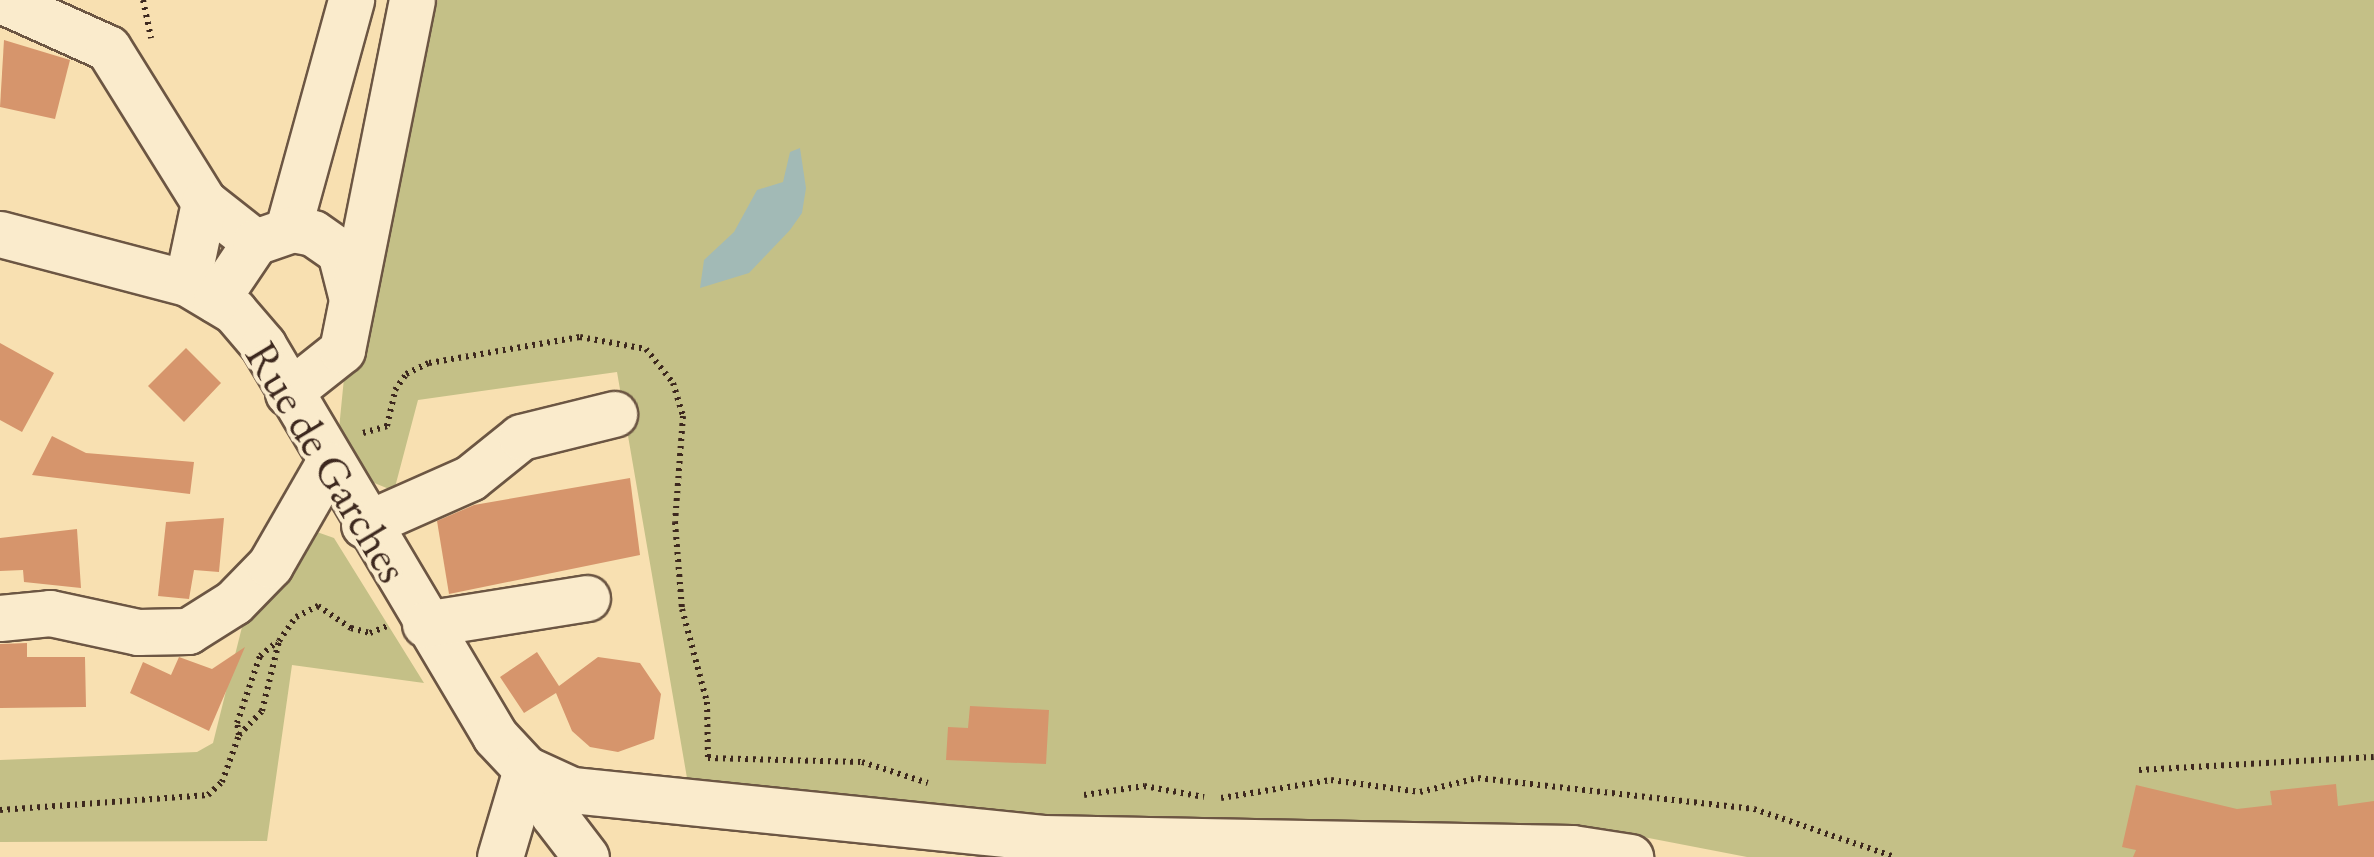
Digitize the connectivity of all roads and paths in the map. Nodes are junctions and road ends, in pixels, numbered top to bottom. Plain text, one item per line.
1 (1, 0) edge
2 (350, 0) edge
3 (412, 0) edge
4 (204, 202) junction
5 (0, 234) edge
6 (272, 236) junction
7 (201, 291) junction
8 (350, 302) junction
9 (281, 378) junction
10 (614, 414) dead end
11 (328, 464) junction
12 (364, 525) junction
13 (587, 598) dead end
14 (420, 616) junction
15 (0, 618) edge
16 (279, 641) junction
17 (239, 735) junction
18 (2374, 757) edge
19 (708, 758) dead end
20 (2140, 770) dead end
21 (530, 772) junction
22 (936, 786) dead end
23 (1074, 796) dead end
24 (0, 810) edge
25 (500, 857) edge
26 (586, 857) edge
27 (1630, 857) edge
28 (1895, 857) edge

1 - 4 street
2 - 6 street
3 - 8 street
4 - 6 street
4 - 7 street
5 - 7 street, Rue de Garches
6 - 7 street
6 - 8 street
7 - 9 street, Rue de Garches
8 - 9 street
9 - 11 street, Rue de Garches
10 - 12 street
11 - 12 street, Rue de Garches
11 - 15 street
12 - 14 street, Rue de Garches
13 - 14 street
14 - 16 path
14 - 21 street, Rue de Garches
16 - 17 path
16 - 17 path
17 - 24 path
18 - 20 path
19 - 22 path
21 - 25 street
21 - 26 street
21 - 27 street
23 - 28 path

